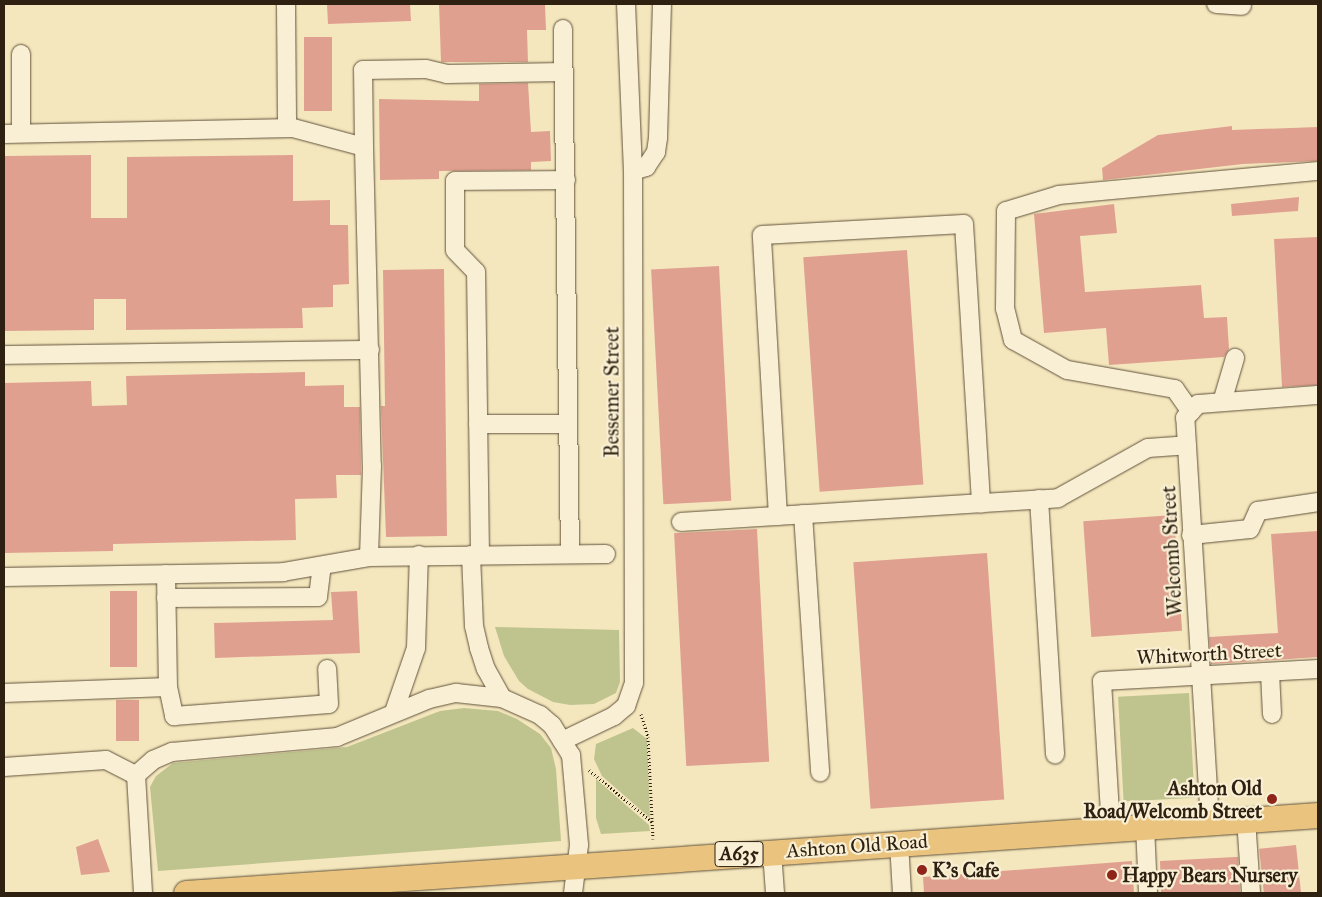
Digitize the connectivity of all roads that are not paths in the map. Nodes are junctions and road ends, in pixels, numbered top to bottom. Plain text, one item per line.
1 (286, 4) edge
2 (626, 4) edge
3 (662, 4) edge
4 (1216, 4) edge
5 (1242, 6) dead end
6 (563, 30) dead end
7 (21, 54) dead end
8 (564, 72) junction
9 (287, 128) junction
10 (12, 134) edge
11 (364, 147) junction
12 (633, 171) junction
13 (1318, 171) edge
14 (566, 180) junction
15 (370, 350) junction
16 (4, 355) edge
17 (1235, 358) dead end
18 (1318, 396) edge
19 (1222, 402) junction
20 (1191, 412) junction
21 (478, 424) junction
22 (568, 424) junction
23 (1187, 445) junction
24 (1039, 499) junction
25 (1318, 502) edge
26 (981, 503) junction
27 (803, 514) junction
28 (778, 516) junction
29 (681, 522) dead end
30 (1192, 535) junction
31 (570, 554) junction
32 (606, 554) dead end
33 (419, 555) junction
34 (476, 555) junction
35 (369, 557) junction
36 (322, 566) junction
37 (166, 574) junction
38 (4, 577) edge
39 (166, 598) junction
40 (327, 669) dead end
41 (1318, 670) edge
42 (1270, 672) junction
43 (1200, 676) junction
44 (168, 687) junction
45 (4, 693) edge
46 (502, 698) junction
47 (394, 712) junction
48 (1272, 714) dead end
49 (567, 748) junction
50 (1055, 754) dead end
51 (4, 767) edge
52 (820, 772) dead end
53 (136, 775) junction
54 (1318, 815) edge
55 (1246, 819) junction
56 (1210, 822) junction
57 (1145, 826) junction
58 (1111, 829) junction
59 (899, 843) junction
60 (772, 852) junction
61 (579, 865) junction
62 (334, 887) edge
63 (143, 893) edge
64 (186, 893) edge
65 (573, 893) edge
66 (775, 893) edge
67 (902, 893) edge
68 (1148, 893) edge
69 (1251, 893) edge

1 - 9 street
2 - 12 street, Bessemer Street
3 - 12 street
4 - 5 street
6 - 8 street
7 - 10 street
8 - 11 street
8 - 14 street
9 - 10 street
9 - 11 street
11 - 15 street
12 - 49 street, Bessemer Street
13 - 20 street
14 - 21 street
14 - 22 street
15 - 16 street
15 - 35 street
17 - 19 street
18 - 19 street
19 - 20 street
20 - 23 street, Welcomb Street
21 - 22 street
21 - 34 street
22 - 31 street
23 - 24 street
23 - 30 street, Welcomb Street
24 - 26 street
24 - 50 street
25 - 30 street
26 - 27 street
26 - 28 street
27 - 28 street
27 - 52 street
28 - 29 street
30 - 43 street, Welcomb Street
31 - 32 street
31 - 34 street
33 - 34 street
33 - 35 street
33 - 47 street
34 - 46 street
35 - 36 street
36 - 37 street
36 - 39 street
37 - 38 street
37 - 39 street
39 - 44 street
40 - 44 street
41 - 42 street, Whitworth Street
42 - 43 street, Whitworth Street
42 - 48 street
43 - 56 street, Welcomb Street
43 - 58 street, Whitworth Street
44 - 45 street
46 - 47 street
46 - 49 street
47 - 53 street
49 - 61 street
51 - 53 street
53 - 63 street
54 - 55 highway, Ashton Old Road / A635
55 - 56 highway, Ashton Old Road / A635
55 - 69 street
56 - 57 highway, Ashton Old Road / A635
57 - 58 highway, Ashton Old Road / A635
57 - 68 street
58 - 59 highway, Ashton Old Road / A635
59 - 60 highway, Ashton Old Road / A635
59 - 67 street
60 - 61 highway, Ashton Old Road / A635
60 - 66 street
61 - 62 highway, Ashton Old Road / A635
61 - 65 street
62 - 64 highway, Ashton Old Road / A635

